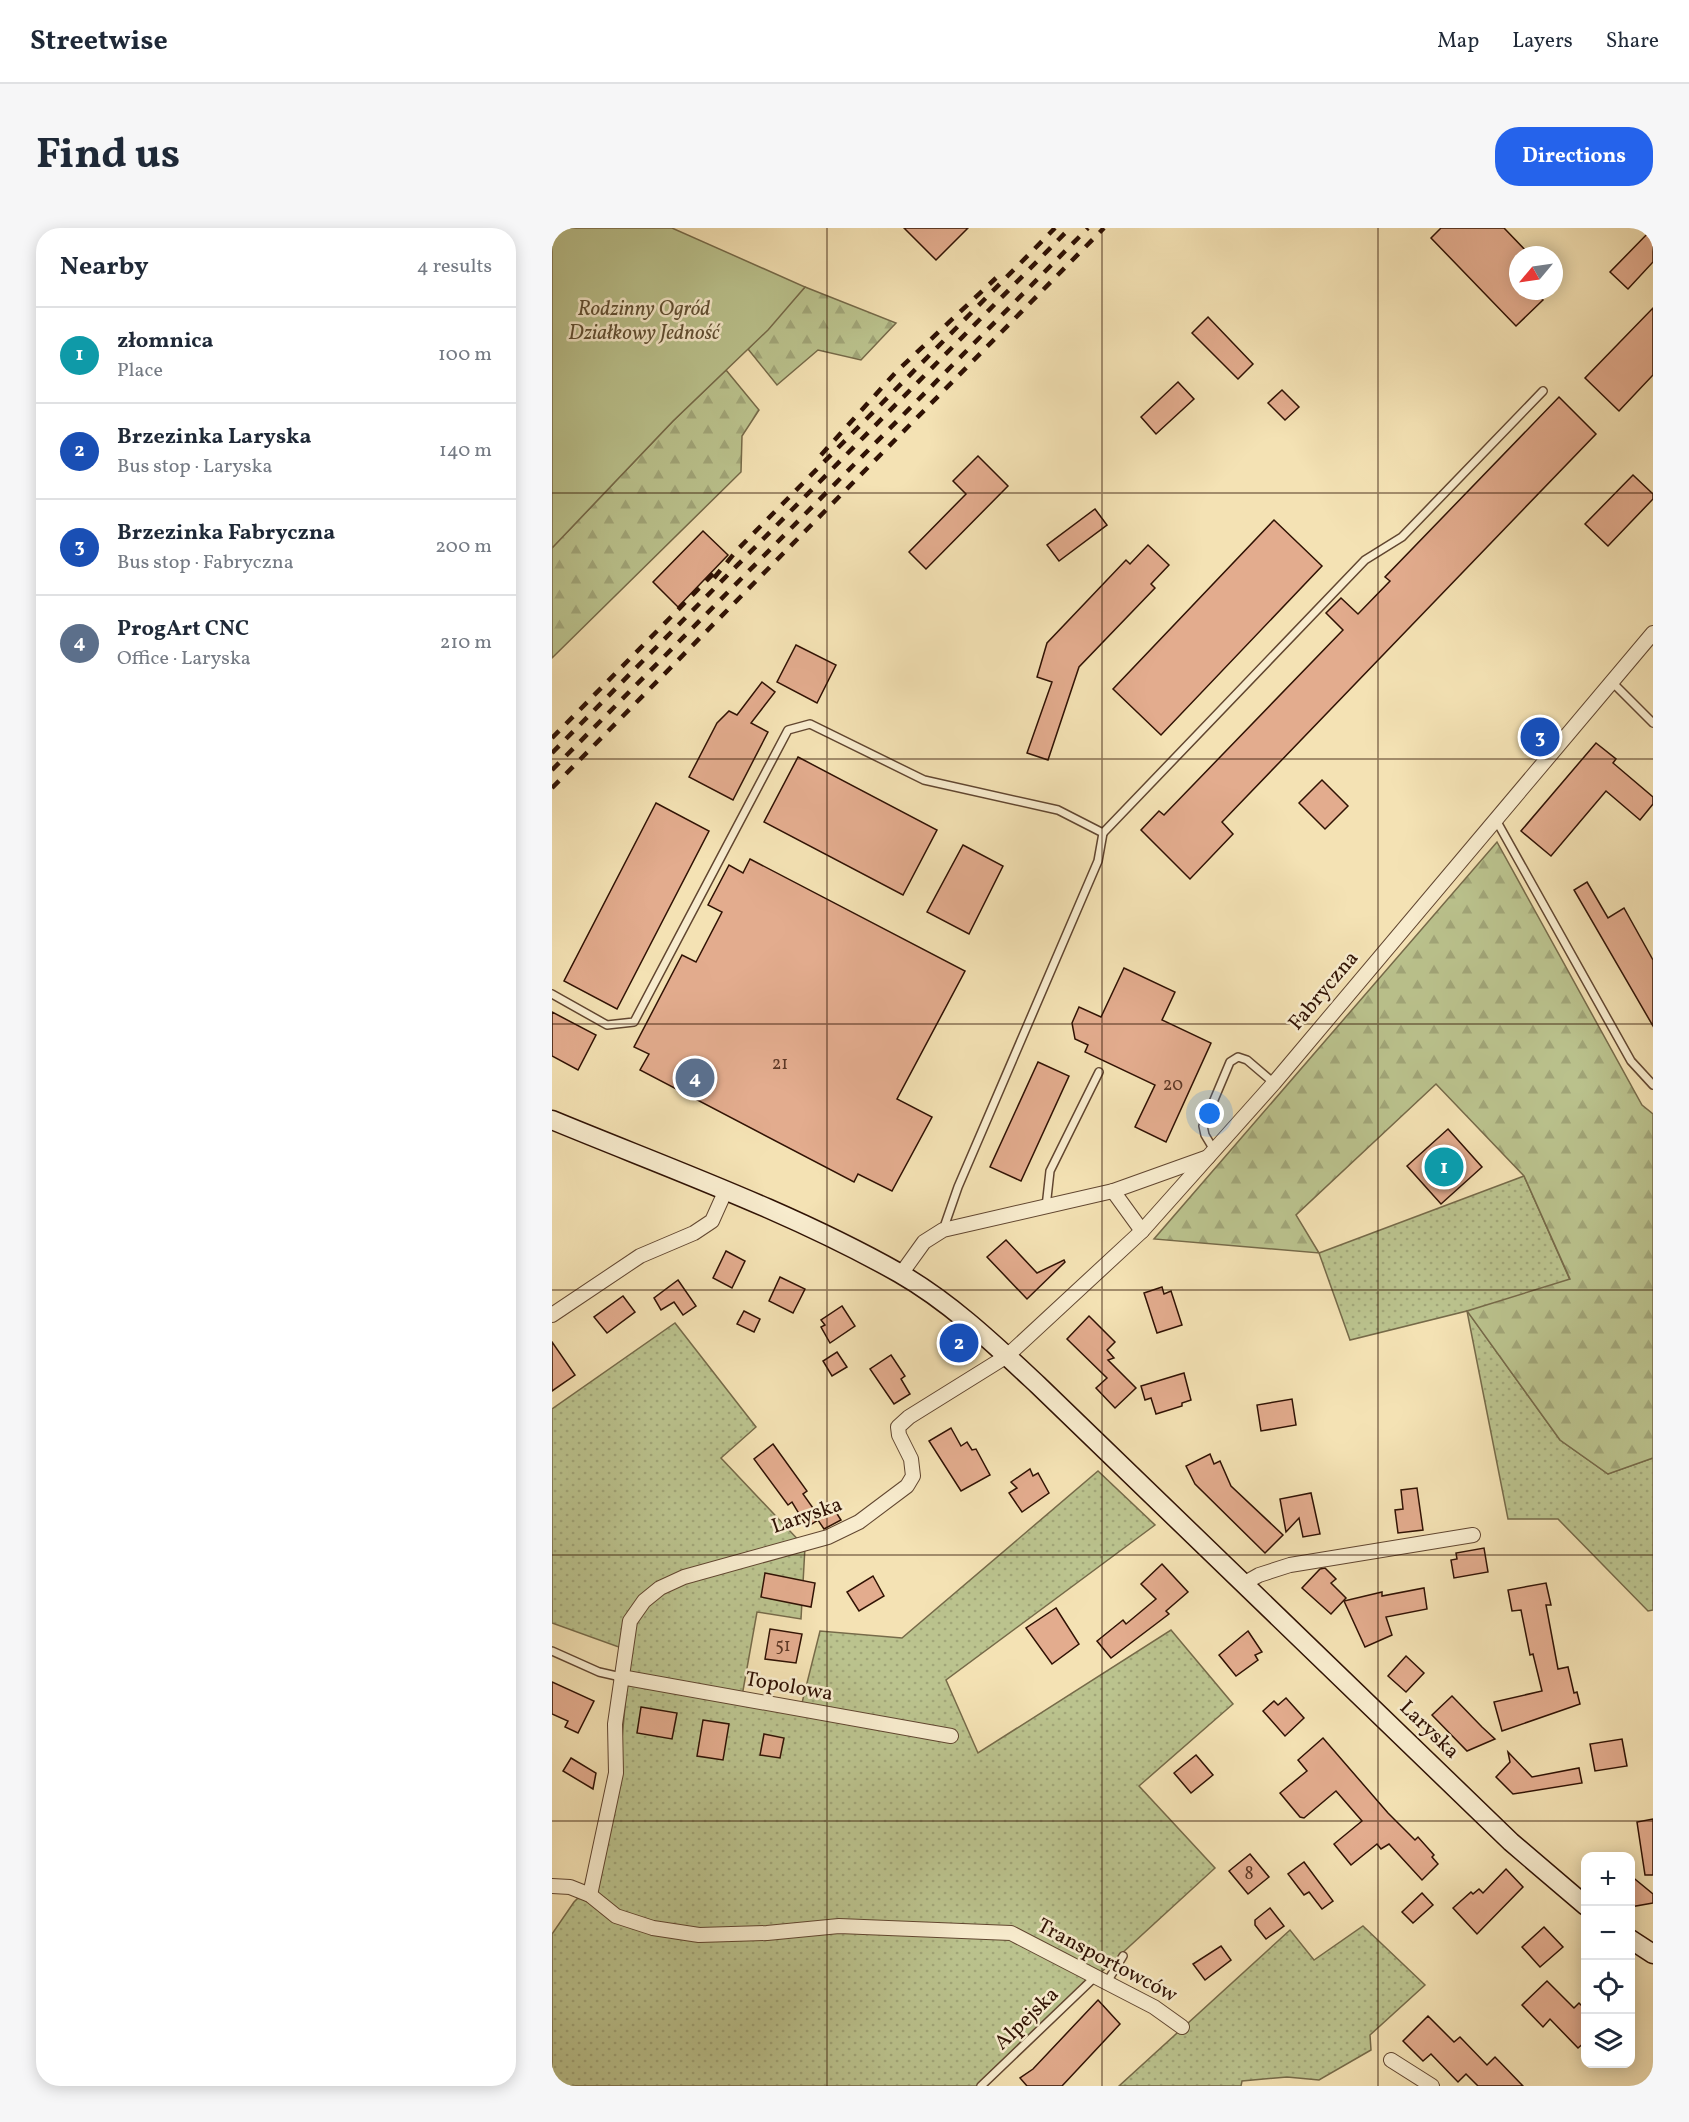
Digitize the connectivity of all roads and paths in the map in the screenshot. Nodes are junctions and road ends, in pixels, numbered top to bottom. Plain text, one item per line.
1 (1543, 391) dead end
2 (1653, 633) edge
3 (1612, 682) junction
4 (1653, 723) edge
5 (1496, 820) junction
6 (1103, 833) junction
7 (552, 994) edge
8 (1099, 1072) dead end
9 (1274, 1083) junction
10 (1653, 1085) edge
11 (552, 1120) edge
12 (1213, 1153) junction
13 (1113, 1191) junction
14 (724, 1192) junction
15 (1046, 1207) junction
16 (943, 1230) junction
17 (1142, 1231) junction
18 (901, 1274) junction
19 (552, 1315) edge
20 (1007, 1356) junction
21 (1473, 1535) dead end
22 (1243, 1584) junction
23 (552, 1651) edge
24 (621, 1677) junction
25 (951, 1736) dead end
26 (552, 1886) edge
27 (590, 1895) junction
28 (1581, 1902) edge
29 (1635, 1941) edge
30 (1653, 1954) edge
31 (1124, 1956) dead end
32 (1101, 1979) junction
33 (1182, 2027) dead end
34 (1391, 2060) dead end
35 (981, 2086) edge
36 (1432, 2086) edge

1 - 6 lane
2 - 3 street, Fabryczna
3 - 4 lane
3 - 5 street, Fabryczna
5 - 9 street, Fabryczna
5 - 10 lane
6 - 7 lane
6 - 16 lane
8 - 15 lane
9 - 12 street, Fabryczna
9 - 12 lane
11 - 14 street, Laryska
12 - 13 street
12 - 17 street, Fabryczna
13 - 15 street
13 - 17 street
14 - 18 street, Laryska
14 - 19 street
15 - 16 street
16 - 18 street
17 - 20 street, Fabryczna
18 - 20 street, Laryska
20 - 22 street, Laryska
20 - 24 street, Laryska
21 - 22 street
22 - 28 street, Laryska
23 - 24 lane, Topolowa
24 - 25 street, Topolowa
24 - 27 street
26 - 27 street
27 - 32 street, Transportowców
29 - 30 street
31 - 32 lane, Alpejska
32 - 33 street, Transportowców
32 - 35 lane, Alpejska
34 - 36 street

